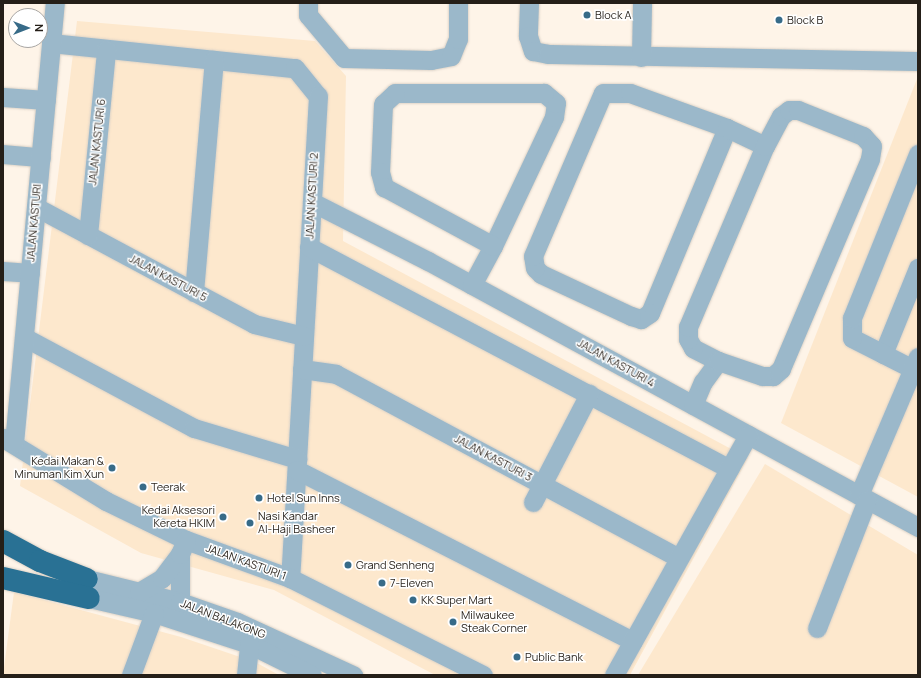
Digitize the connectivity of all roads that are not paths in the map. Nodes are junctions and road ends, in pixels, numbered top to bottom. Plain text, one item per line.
1 (55, 3) edge
2 (308, 3) edge
3 (458, 3) edge
4 (529, 3) edge
5 (642, 3) edge
6 (51, 43) junction
7 (106, 50) junction
8 (642, 57) junction
9 (214, 60) junction
10 (918, 61) edge
11 (3, 97) edge
12 (46, 100) junction
13 (727, 128) junction
14 (765, 146) junction
15 (3, 154) edge
16 (918, 154) edge
17 (41, 157) junction
18 (312, 202) junction
19 (36, 207) junction
20 (88, 235) junction
21 (493, 246) junction
22 (309, 247) junction
23 (918, 268) edge
24 (3, 271) edge
25 (30, 273) junction
26 (472, 285) junction
27 (194, 292) junction
28 (304, 336) junction
29 (24, 337) junction
30 (884, 354) junction
31 (718, 361) junction
32 (916, 363) edge
33 (302, 369) junction
34 (589, 394) junction
35 (693, 405) junction
36 (748, 435) junction
37 (9, 440) edge
38 (297, 464) junction
39 (729, 468) junction
40 (542, 485) junction
41 (863, 498) junction
42 (533, 502) dead end
43 (918, 527) edge
44 (3, 541) edge
45 (183, 547) junction
46 (679, 558) junction
47 (3, 578) edge
48 (290, 578) junction
49 (88, 589) junction
50 (139, 592) junction
51 (180, 602) junction
52 (154, 612) junction
53 (817, 628) dead end
54 (633, 641) junction
55 (250, 644) junction
56 (131, 675) edge
57 (246, 675) edge
58 (312, 675) edge
59 (354, 675) edge
60 (483, 675) edge
61 (614, 675) edge

1 - 6 street, JALAN KASTURI
2 - 3 street
4 - 8 street
5 - 8 street
6 - 7 street, JALAN KASTURI 2
6 - 12 street, JALAN KASTURI
7 - 9 street, JALAN KASTURI 2
7 - 20 street, JALAN KASTURI 6
8 - 10 street
9 - 18 street, JALAN KASTURI 2
9 - 27 street
11 - 12 street
12 - 17 street, JALAN KASTURI
13 - 13 street
13 - 14 street
14 - 31 street
14 - 31 street
15 - 17 street
16 - 30 street
17 - 19 street, JALAN KASTURI
18 - 22 street, JALAN KASTURI 2
18 - 26 street, JALAN KASTURI 4
19 - 20 street, JALAN KASTURI 5
19 - 25 street, JALAN KASTURI
20 - 27 street, JALAN KASTURI 5
21 - 21 street
21 - 26 street
22 - 28 street, JALAN KASTURI 2
22 - 34 street
23 - 30 street
24 - 25 street
25 - 29 street, JALAN KASTURI
26 - 35 street, JALAN KASTURI 4
27 - 28 street, JALAN KASTURI 5
28 - 33 street, JALAN KASTURI 2
29 - 37 street, JALAN KASTURI
29 - 38 street
30 - 32 street
31 - 35 street
32 - 41 street
33 - 38 street, JALAN KASTURI 2
33 - 40 street, JALAN KASTURI 3
34 - 39 street
34 - 40 street
35 - 36 street, JALAN KASTURI 4
36 - 39 street
36 - 41 street, JALAN KASTURI 4
37 - 45 street, JALAN KASTURI 1
38 - 48 street, JALAN KASTURI 2
38 - 54 street
39 - 46 street
40 - 42 street
40 - 46 street, JALAN KASTURI 3
41 - 43 street, JALAN KASTURI 4
41 - 53 street
44 - 49 highway
45 - 48 street, JALAN KASTURI 1
45 - 50 street
45 - 51 street
46 - 54 street
47 - 49 highway
48 - 60 street, JALAN KASTURI 1
49 - 50 street, JALAN BALAKONG
49 - 52 street, JALAN BALAKONG
50 - 51 street, JALAN BALAKONG
51 - 59 street, JALAN BALAKONG
52 - 55 street, JALAN BALAKONG
52 - 56 street
54 - 61 street
55 - 57 street
55 - 58 street, JALAN BALAKONG

